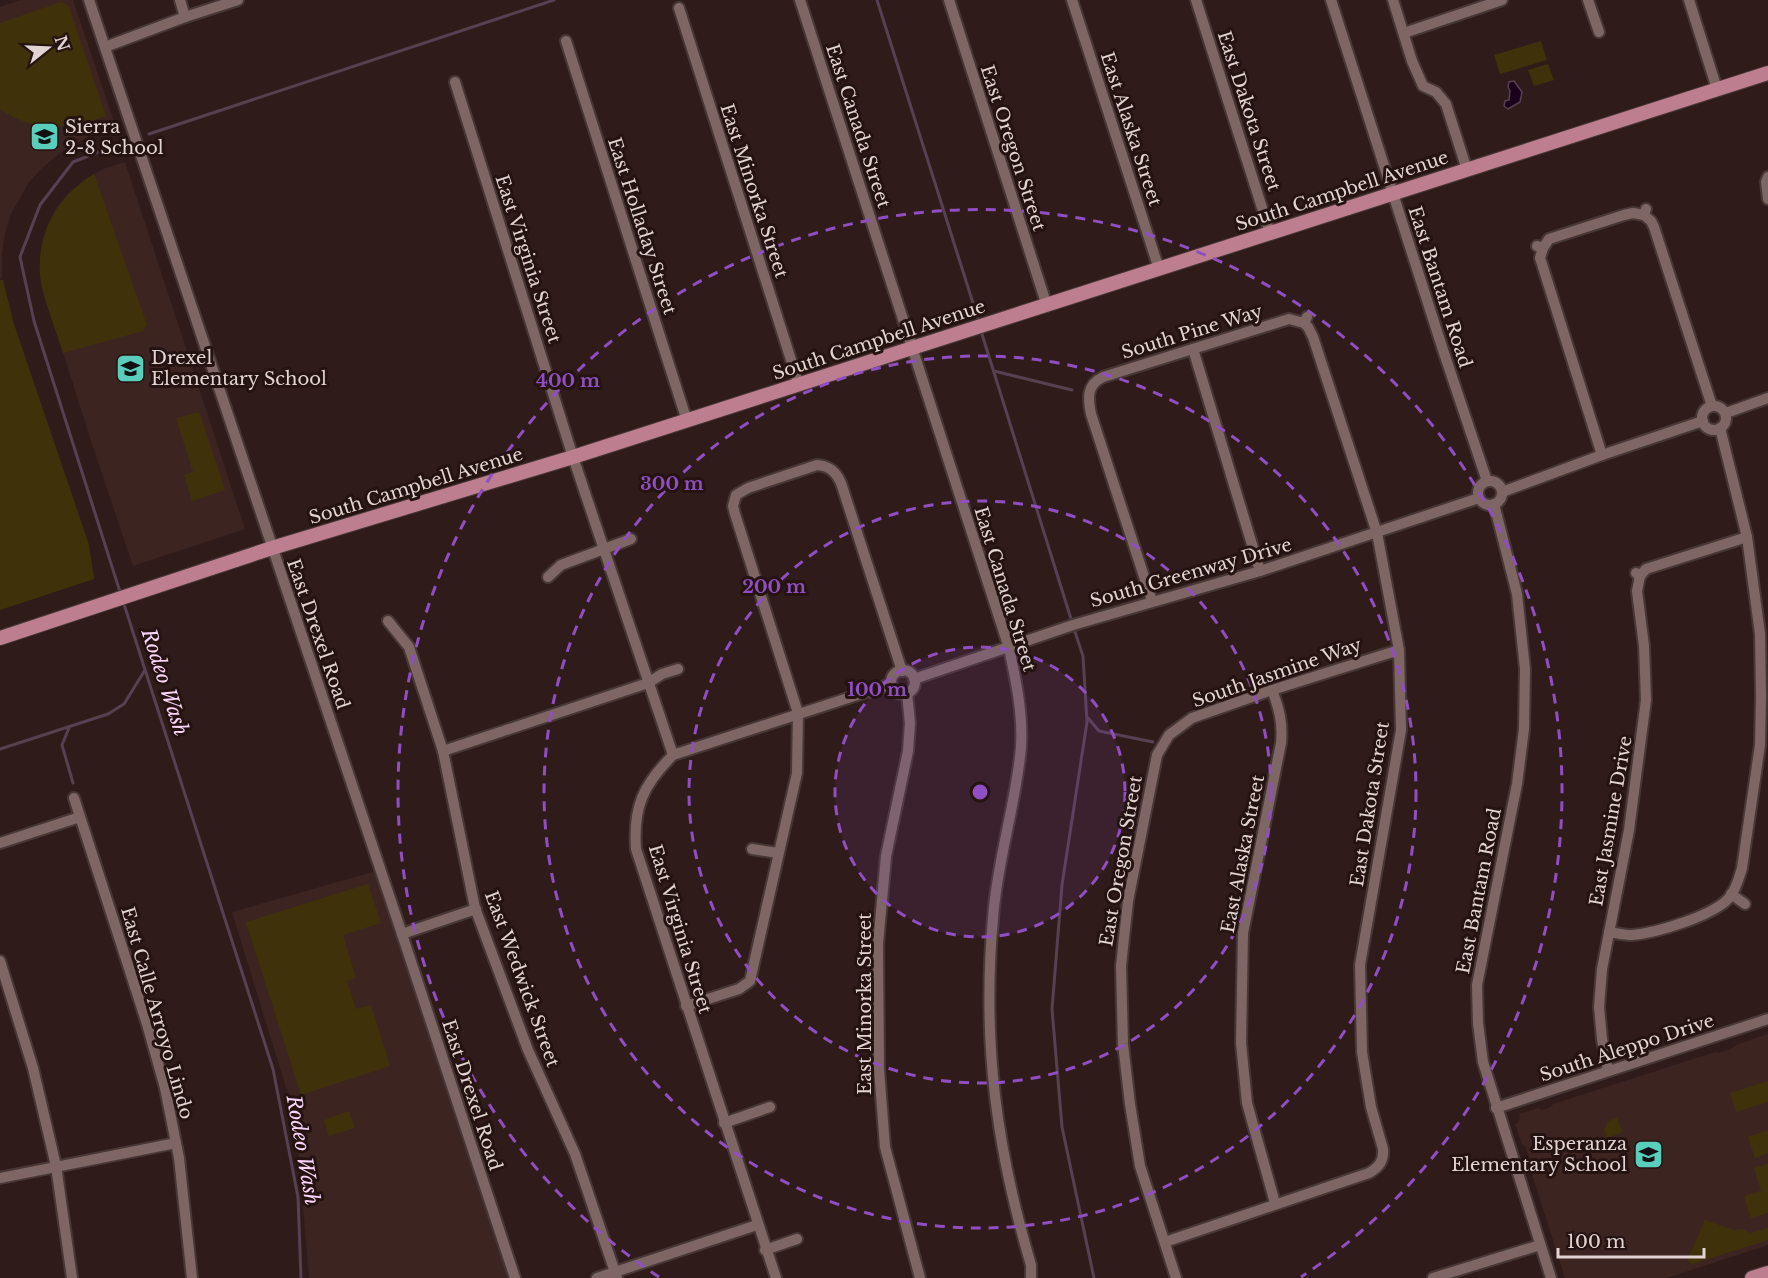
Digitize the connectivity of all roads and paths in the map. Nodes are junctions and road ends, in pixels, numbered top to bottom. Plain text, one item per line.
1 (89, 0) edge
2 (180, 0) edge
3 (238, 0) edge
4 (800, 0) edge
5 (949, 0) edge
6 (1072, 0) edge
7 (1196, 0) edge
8 (1331, 0) edge
9 (1393, 0) edge
10 (1502, 0) edge
11 (1588, 0) edge
12 (1689, 0) edge
13 (679, 8) dead end
14 (185, 17) junction
15 (1599, 32) dead end
16 (1404, 33) junction
17 (566, 41) dead end
18 (105, 46) junction
19 (1768, 73) edge
20 (455, 82) dead end
21 (1717, 89) junction
22 (1467, 170) junction
23 (1766, 176) edge
24 (1393, 193) junction
25 (1768, 199) edge
26 (1270, 233) junction
27 (1160, 269) junction
28 (1047, 306) junction
29 (1305, 320) joint
30 (912, 348) junction
31 (1193, 349) junction
32 (799, 385) junction
33 (1768, 398) edge
34 (1712, 406) junction
35 (1726, 414) junction
36 (687, 421) junction
37 (1703, 421) junction
38 (1720, 428) junction
39 (1602, 455) junction
40 (573, 457) junction
41 (1487, 481) junction
42 (1502, 492) junction
43 (1479, 498) junction
44 (1494, 504) junction
45 (1377, 533) junction
46 (1747, 537) junction
47 (631, 539) dead end
48 (272, 548) junction
49 (604, 549) junction
50 (1260, 571) junction
51 (548, 577) dead end
52 (1152, 601) junction
53 (388, 621) dead end
54 (0, 638) edge
55 (1009, 648) junction
56 (1399, 650) junction
57 (678, 669) dead end
58 (902, 671) junction
59 (914, 680) junction
60 (648, 683) junction
61 (891, 684) junction
62 (1272, 690) junction
63 (907, 693) junction
64 (798, 713) junction
65 (1169, 735) joint
66 (443, 751) junction
67 (673, 755) junction
68 (74, 798) dead end
69 (80, 817) junction
70 (0, 843) edge
71 (752, 849) dead end
72 (778, 853) junction
73 (1731, 894) junction
74 (1745, 904) dead end
75 (476, 909) junction
76 (1609, 932) junction
77 (402, 934) junction
78 (0, 961) edge
79 (686, 1006) junction
80 (1768, 1019) edge
81 (1608, 1071) junction
82 (770, 1107) dead end
83 (1496, 1108) junction
84 (724, 1123) junction
85 (176, 1143) junction
86 (56, 1167) junction
87 (0, 1178) edge
88 (1275, 1203) junction
89 (757, 1224) junction
90 (797, 1239) dead end
91 (1165, 1242) junction
92 (1540, 1245) junction
93 (765, 1250) junction
94 (1768, 1273) edge
95 (616, 1275) edge
96 (72, 1278) edge
97 (192, 1278) edge
98 (515, 1278) edge
99 (597, 1278) edge
100 (776, 1278) edge
101 (920, 1278) edge
102 (1031, 1278) edge
103 (1176, 1278) edge
104 (1433, 1278) edge
105 (1551, 1278) edge
106 (1752, 1278) edge

1 - 18 street, East Drexel Road
2 - 14 street
3 - 14 street
4 - 30 street, East Canada Street
5 - 28 street, East Oregon Street
6 - 27 street, East Alaska Street
7 - 26 street, East Dakota Street
8 - 24 street, East Bantam Road
9 - 16 street
10 - 16 street
11 - 15 street
12 - 21 street
13 - 32 street, East Minorka Street
14 - 18 street
16 - 22 street
17 - 36 street, East Holladay Street
18 - 48 street, East Drexel Road
19 - 21 main road, South Campbell Avenue
20 - 40 street, East Virginia Street
21 - 22 main road, South Campbell Avenue
22 - 24 main road, South Campbell Avenue
23 - 25 street
24 - 26 main road, South Campbell Avenue
24 - 41 street, East Bantam Road
26 - 27 main road, South Campbell Avenue
27 - 28 main road, South Campbell Avenue
28 - 30 main road, South Campbell Avenue
29 - 31 street, South Pine Way
29 - 45 street, East Dakota Street
30 - 32 main road, South Campbell Avenue
30 - 55 street, East Canada Street
31 - 50 street
31 - 52 street, South Pine Way
32 - 36 main road, South Campbell Avenue
33 - 35 street
34 - 35 street
34 - 37 street
34 - 39 street
35 - 38 street
36 - 40 main road, South Campbell Avenue
37 - 38 street
37 - 39 street
38 - 46 street
39 - 42 street
40 - 48 main road, South Campbell Avenue
40 - 49 street, East Virginia Street
41 - 42 street
41 - 43 street
42 - 44 street
43 - 44 street
43 - 45 street, South Greenway Drive
44 - 83 street, East Bantam Road
45 - 50 street, South Greenway Drive
45 - 56 street, East Dakota Street
46 - 73 street
46 - 76 street, East Jasmine Drive
47 - 49 street
48 - 54 main road, South Campbell Avenue
48 - 77 street, East Drexel Road
49 - 51 street
49 - 60 street, East Virginia Street
50 - 52 street, South Greenway Drive
52 - 55 street, South Greenway Drive
53 - 66 street, East Wedwick Street
55 - 59 street, South Greenway Drive
55 - 102 street, East Canada Street
56 - 62 street, South Jasmine Way
56 - 88 street, East Dakota Street
57 - 60 street
58 - 59 street
58 - 61 street
58 - 64 street
59 - 63 street
60 - 66 street
60 - 67 street, East Virginia Street
61 - 63 street
61 - 64 street
62 - 65 street, South Jasmine Way
62 - 88 street, East Alaska Street
63 - 101 street, East Minorka Street
64 - 67 street
64 - 72 street
65 - 91 street, East Oregon Street
66 - 75 street, East Wedwick Street
67 - 79 street, East Virginia Street
68 - 69 street, East Calle Arroyo Lindo
69 - 70 street
69 - 85 street, East Calle Arroyo Lindo
71 - 72 street
72 - 79 street
73 - 74 street
73 - 76 street
75 - 77 street
75 - 95 street, East Wedwick Street
76 - 81 street, East Jasmine Drive
77 - 98 street, East Drexel Road
78 - 86 street
79 - 84 street, East Virginia Street
80 - 81 street, South Aleppo Drive
81 - 83 street, South Aleppo Drive
82 - 84 street
83 - 92 street, East Bantam Road
84 - 89 street, East Virginia Street
85 - 86 street
85 - 97 street, East Calle Arroyo Lindo
86 - 87 street
86 - 96 street
88 - 91 street
89 - 93 street, East Virginia Street
89 - 95 street
90 - 93 street
91 - 103 street, East Oregon Street
92 - 104 street
92 - 105 street, East Bantam Road
93 - 100 street, East Virginia Street
94 - 106 main road
95 - 99 street

